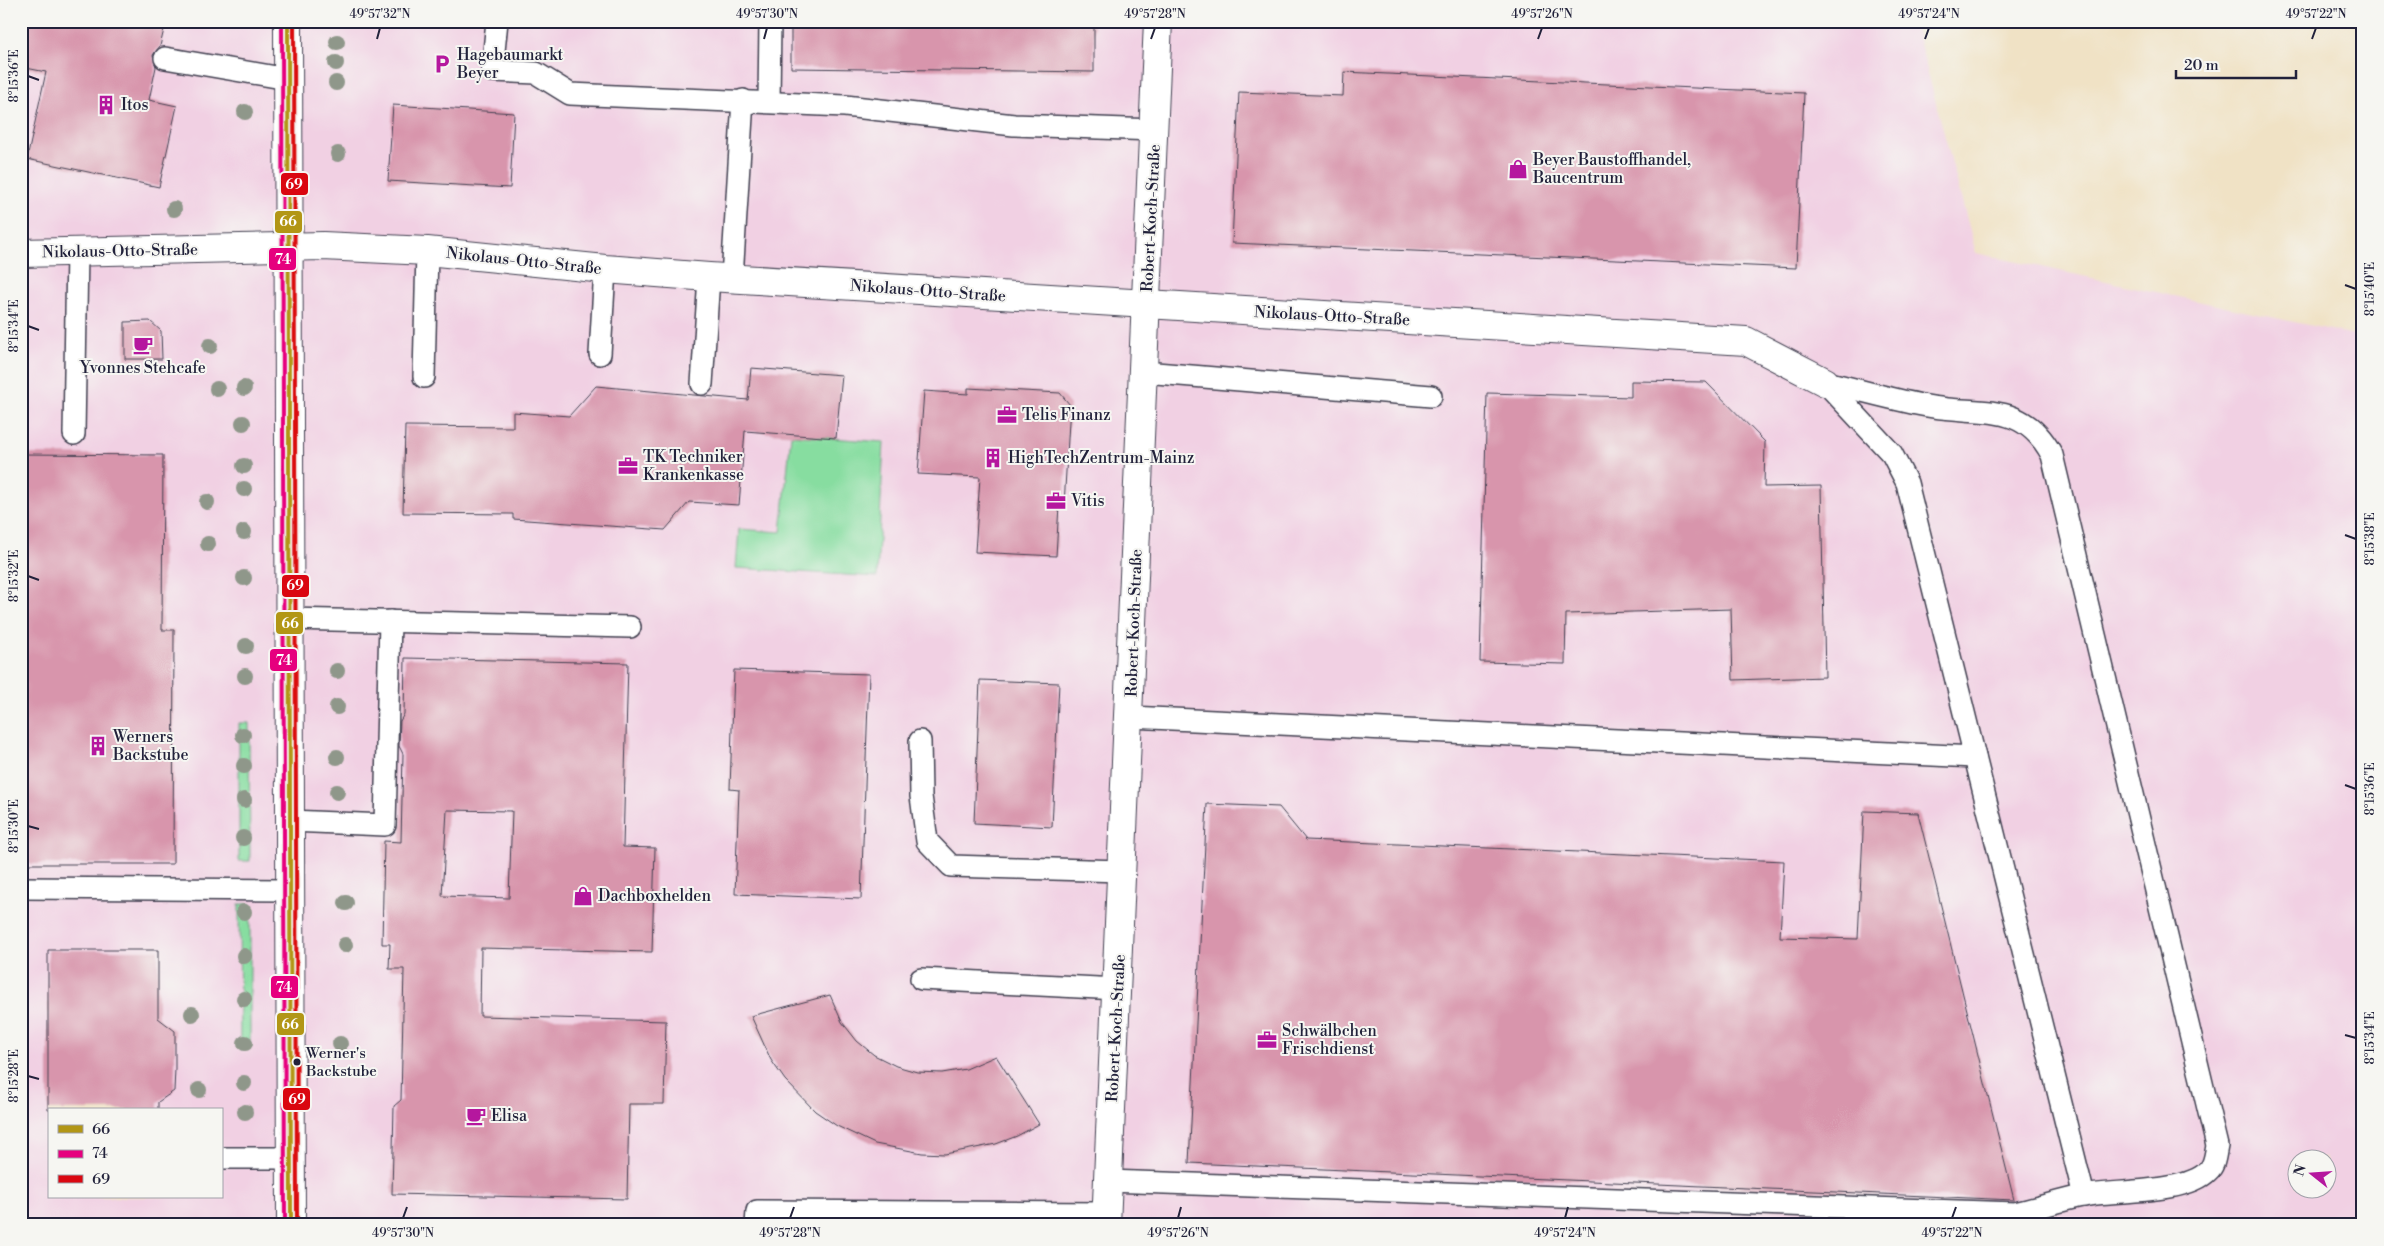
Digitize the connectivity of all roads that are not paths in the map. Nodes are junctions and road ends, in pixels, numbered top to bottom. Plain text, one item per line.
1 (288, 21) edge
2 (497, 21) edge
3 (770, 21) edge
4 (1158, 21) edge
5 (165, 58) dead end
6 (288, 79) junction
7 (743, 100) junction
8 (769, 102) junction
9 (1155, 130) junction
10 (287, 248) junction
11 (427, 251) junction
12 (77, 252) junction
13 (21, 253) edge
14 (605, 269) junction
15 (721, 277) junction
16 (1147, 305) junction
17 (600, 354) dead end
18 (1144, 372) junction
19 (424, 377) dead end
20 (1825, 382) junction
21 (702, 384) dead end
22 (1431, 396) dead end
23 (74, 434) dead end
24 (289, 619) junction
25 (390, 621) junction
26 (630, 627) dead end
27 (1130, 717) junction
28 (920, 741) dead end
29 (1975, 757) junction
30 (290, 821) junction
31 (1122, 871) junction
32 (21, 888) edge
33 (290, 890) junction
34 (921, 979) dead end
35 (1118, 989) junction
36 (222, 1158) edge
37 (291, 1158) junction
38 (1108, 1181) junction
39 (2084, 1196) junction
40 (892, 1218) edge
41 (1107, 1219) edge
42 (291, 1225) edge
43 (756, 1225) edge

1 - 6 street
2 - 7 lane
3 - 8 lane
4 - 9 street, Robert-Koch-Straße
5 - 6 lane
6 - 10 street
7 - 8 lane
7 - 15 lane
8 - 9 lane
9 - 16 street, Robert-Koch-Straße
10 - 11 street, Nikolaus-Otto-Straße
10 - 12 street, Nikolaus-Otto-Straße
10 - 24 street
11 - 14 street, Nikolaus-Otto-Straße
11 - 19 lane
12 - 13 street, Nikolaus-Otto-Straße
12 - 23 lane
14 - 15 street, Nikolaus-Otto-Straße
14 - 17 lane
15 - 16 street, Nikolaus-Otto-Straße
15 - 21 lane
16 - 18 street, Robert-Koch-Straße
16 - 20 street, Nikolaus-Otto-Straße
18 - 22 lane
18 - 27 street, Robert-Koch-Straße
20 - 29 lane
20 - 39 lane
24 - 25 lane
24 - 30 street
25 - 26 lane
25 - 30 lane
27 - 29 lane
27 - 31 street, Robert-Koch-Straße
28 - 31 lane
29 - 39 lane
30 - 33 street
31 - 35 street, Robert-Koch-Straße
32 - 33 lane
33 - 37 street
34 - 35 lane
35 - 38 street, Robert-Koch-Straße
36 - 37 lane
37 - 42 street
38 - 39 lane
38 - 41 street, Robert-Koch-Straße
40 - 41 lane
40 - 43 lane

